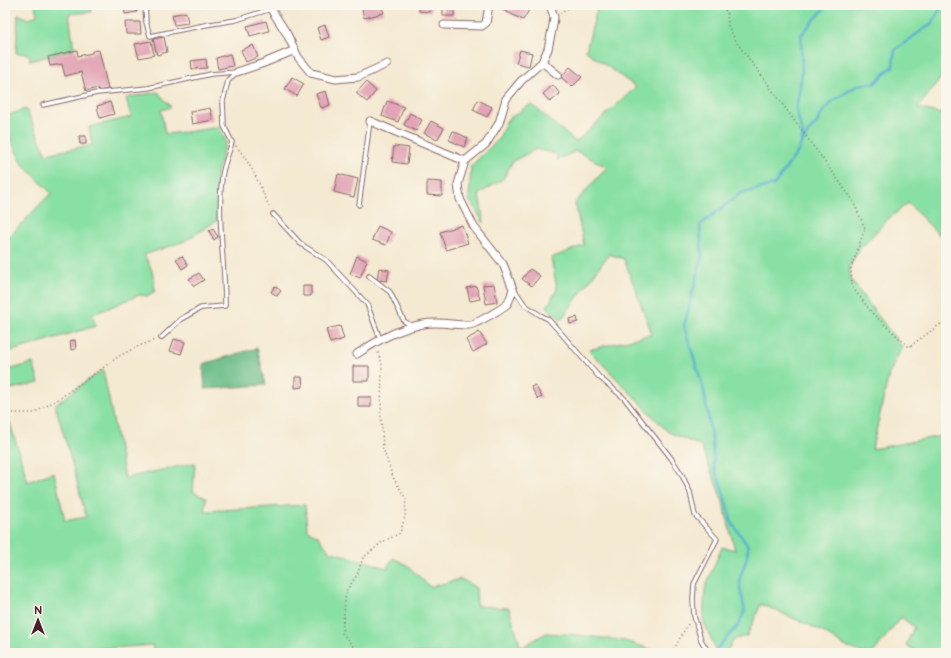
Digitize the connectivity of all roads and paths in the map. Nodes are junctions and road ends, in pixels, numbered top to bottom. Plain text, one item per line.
1 (145, 5) edge
2 (489, 5) edge
3 (550, 5) edge
4 (576, 5) edge
5 (719, 5) edge
6 (271, 7) edge
7 (554, 17) junction
8 (444, 25) dead end
9 (295, 50) junction
10 (542, 62) junction
11 (387, 64) dead end
12 (237, 72) junction
13 (558, 75) dead end
14 (43, 105) dead end
15 (370, 122) joint
16 (232, 142) junction
17 (465, 161) junction
18 (359, 205) dead end
19 (272, 214) joint
20 (369, 276) dead end
21 (513, 289) junction
22 (946, 320) edge
23 (413, 326) junction
24 (161, 338) joint
25 (377, 341) junction
26 (357, 354) dead end
27 (5, 414) edge
28 (694, 616) junction
29 (357, 653) edge
30 (672, 653) edge
31 (709, 653) edge

1 - 6 lane
2 - 8 street
3 - 7 street
4 - 7 path
5 - 22 path
6 - 9 street
7 - 10 street
9 - 11 street
9 - 12 street
10 - 13 street
10 - 17 street
12 - 14 lane
12 - 16 lane
15 - 17 street
15 - 18 lane
16 - 19 path
16 - 24 lane
17 - 21 street
19 - 25 lane
20 - 23 lane
21 - 23 street
21 - 28 lane
23 - 25 street
24 - 27 path
25 - 26 street
25 - 29 path
28 - 30 path
28 - 31 lane

